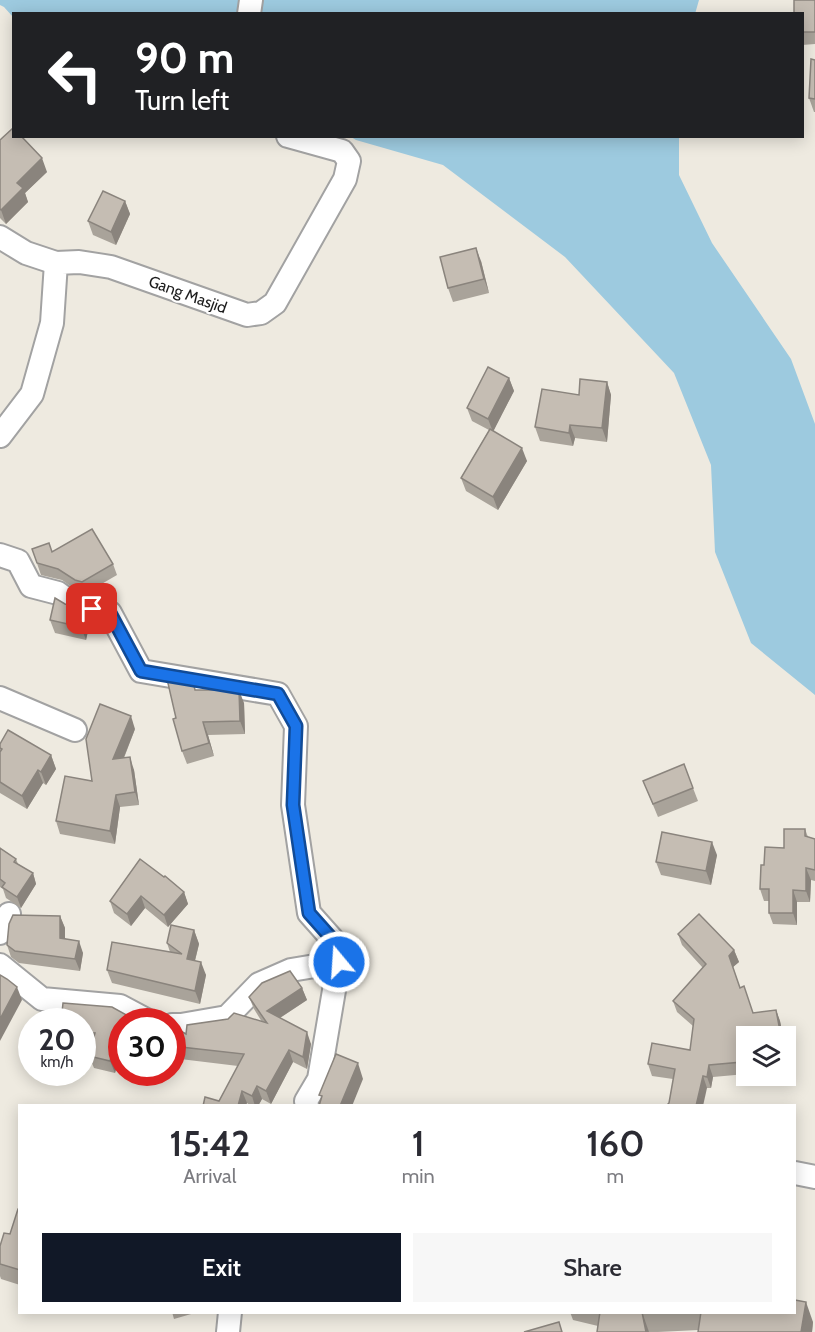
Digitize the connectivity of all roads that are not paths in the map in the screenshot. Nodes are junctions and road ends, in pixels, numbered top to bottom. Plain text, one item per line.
1 (295, 138) edge
2 (0, 237) edge
3 (56, 263) junction
4 (0, 436) edge
5 (0, 555) edge
6 (0, 698) edge
7 (75, 730) dead end
8 (339, 962) junction
9 (0, 965) edge
10 (124, 1008) edge
11 (186, 1024) edge
12 (307, 1104) edge
13 (796, 1173) edge
14 (815, 1177) edge
15 (230, 1314) edge
16 (228, 1332) edge

1 - 3 street, Gang Masjid
2 - 3 street, Gang Masjid
3 - 4 street
5 - 8 street
6 - 7 street
8 - 11 street
8 - 12 street
9 - 10 street
13 - 14 street
15 - 16 street

